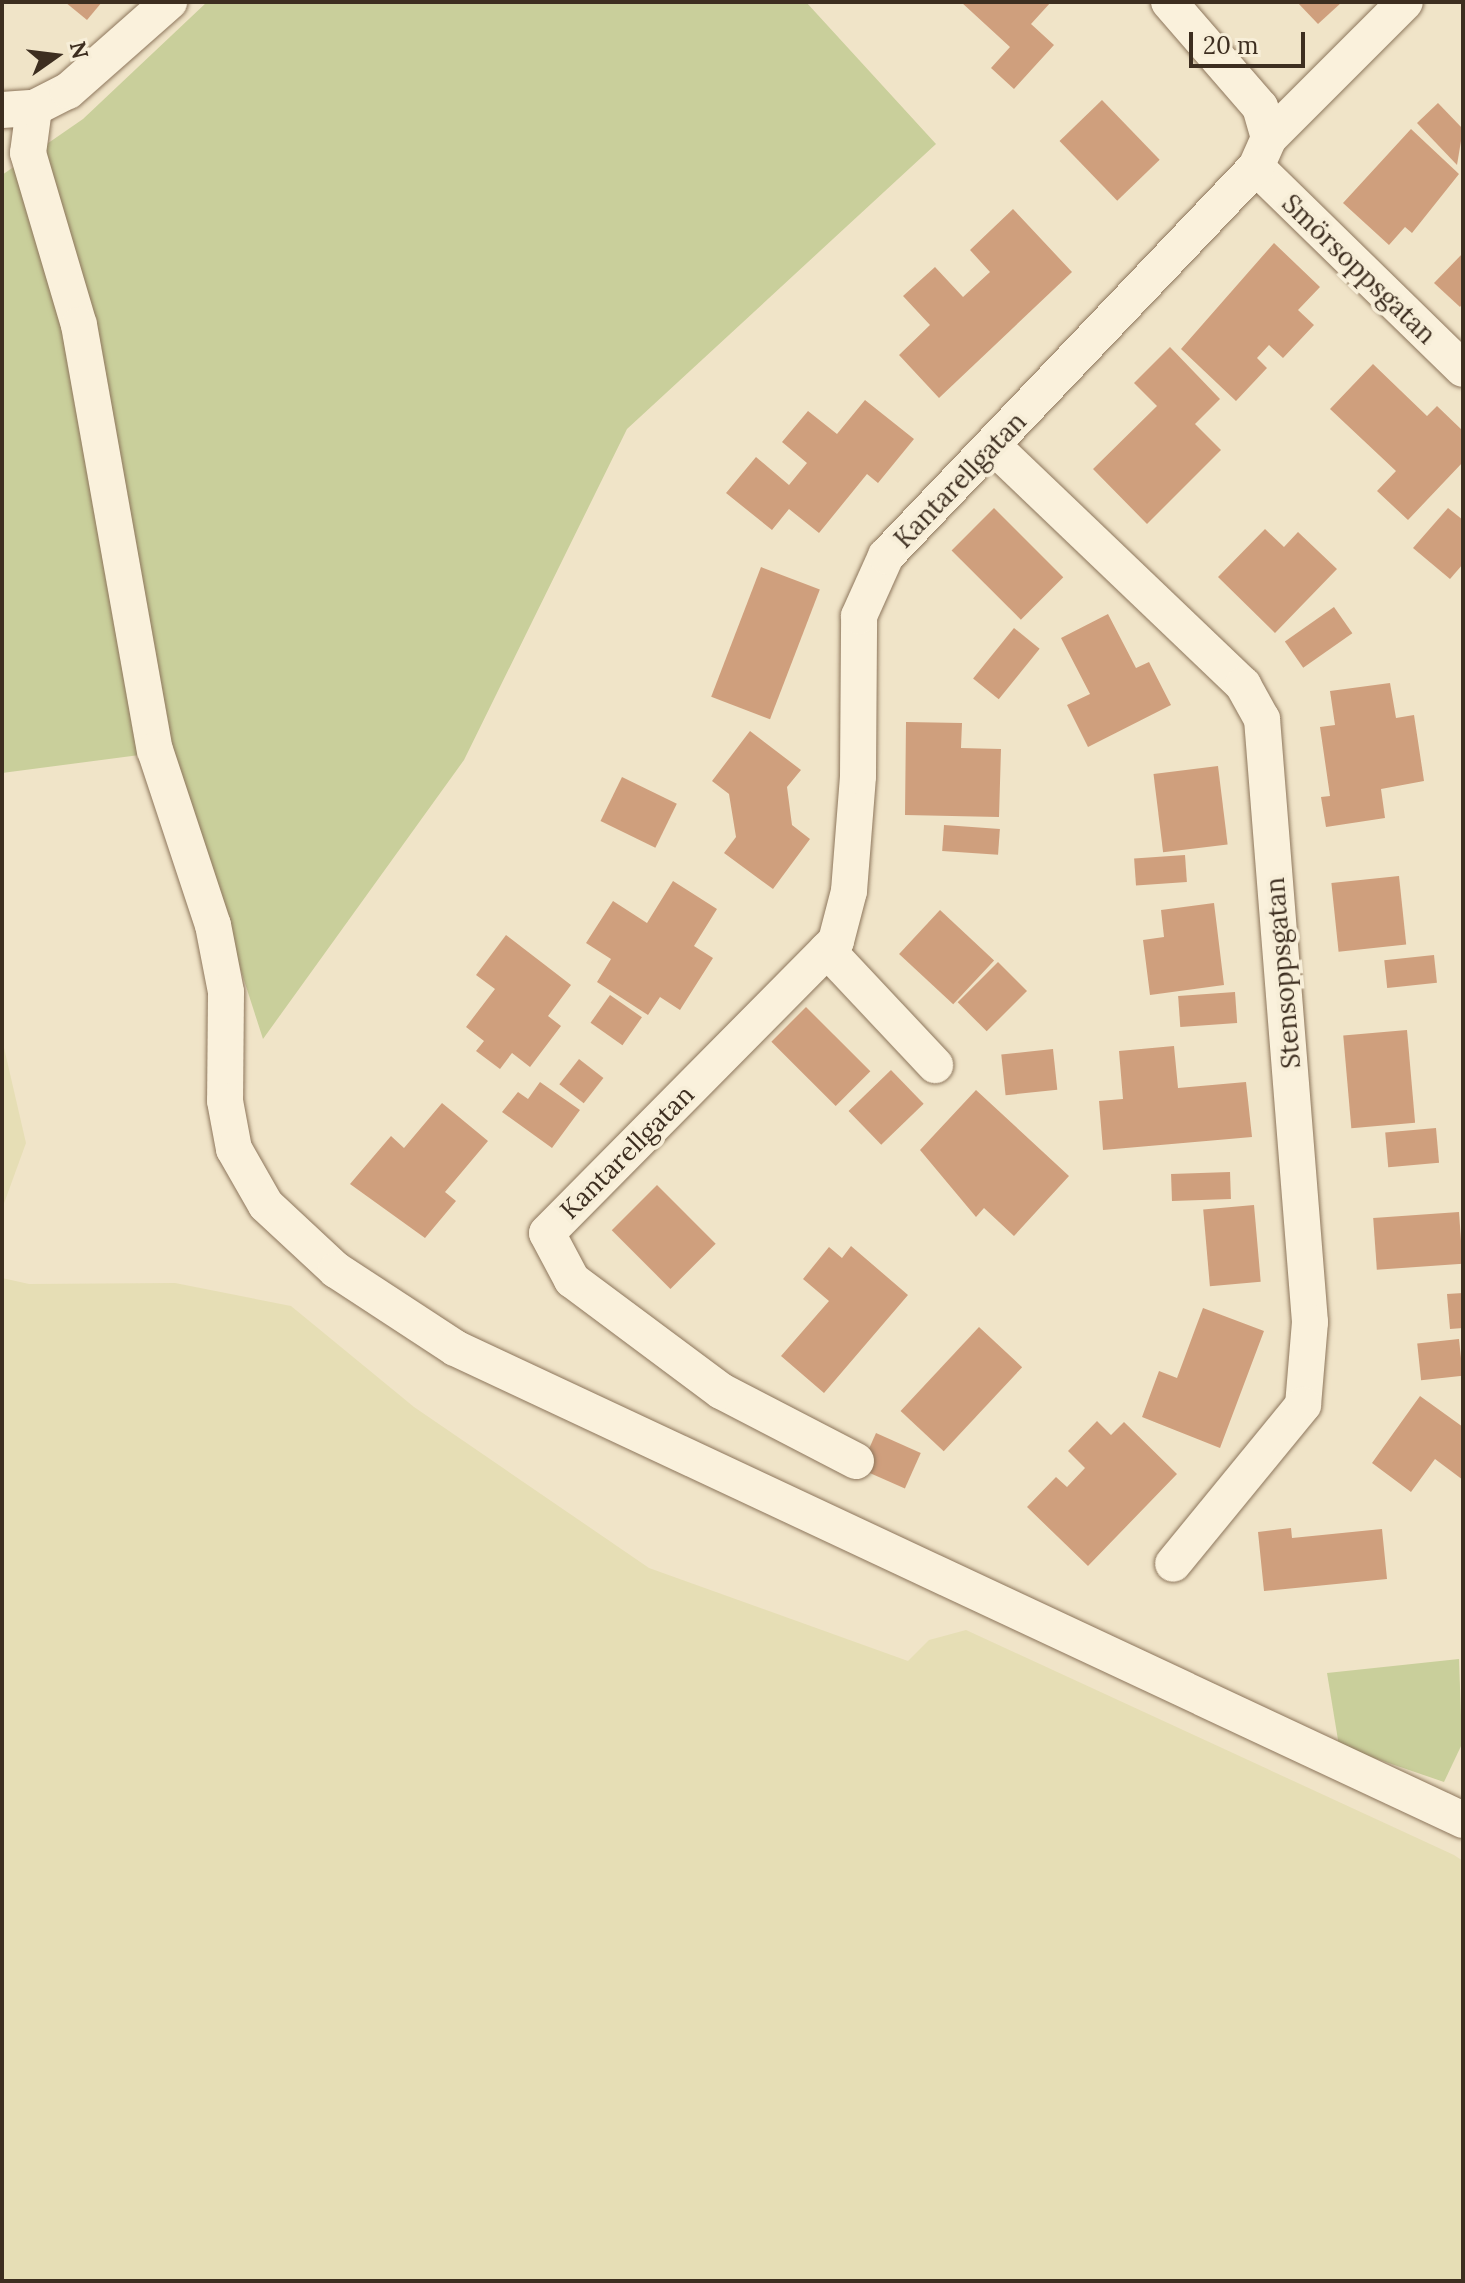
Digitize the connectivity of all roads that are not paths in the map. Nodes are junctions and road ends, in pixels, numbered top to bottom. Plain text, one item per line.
1 (131, 2) edge
2 (169, 2) edge
3 (1169, 2) edge
4 (1405, 2) edge
5 (74, 56) dead end
6 (18, 109) edge
7 (1263, 153) junction
8 (1463, 369) edge
9 (993, 446) junction
10 (827, 950) junction
11 (935, 1065) dead end
12 (856, 1461) dead end
13 (1173, 1564) dead end
14 (1463, 1820) edge

1 - 5 street
2 - 6 street
3 - 7 street
4 - 7 street, Kantarellgatan
6 - 14 street
7 - 8 street, Smörsoppsgatan
7 - 9 street, Kantarellgatan
9 - 10 street, Kantarellgatan
9 - 13 street, Stensoppsgatan
10 - 11 street
10 - 12 street, Kantarellgatan

